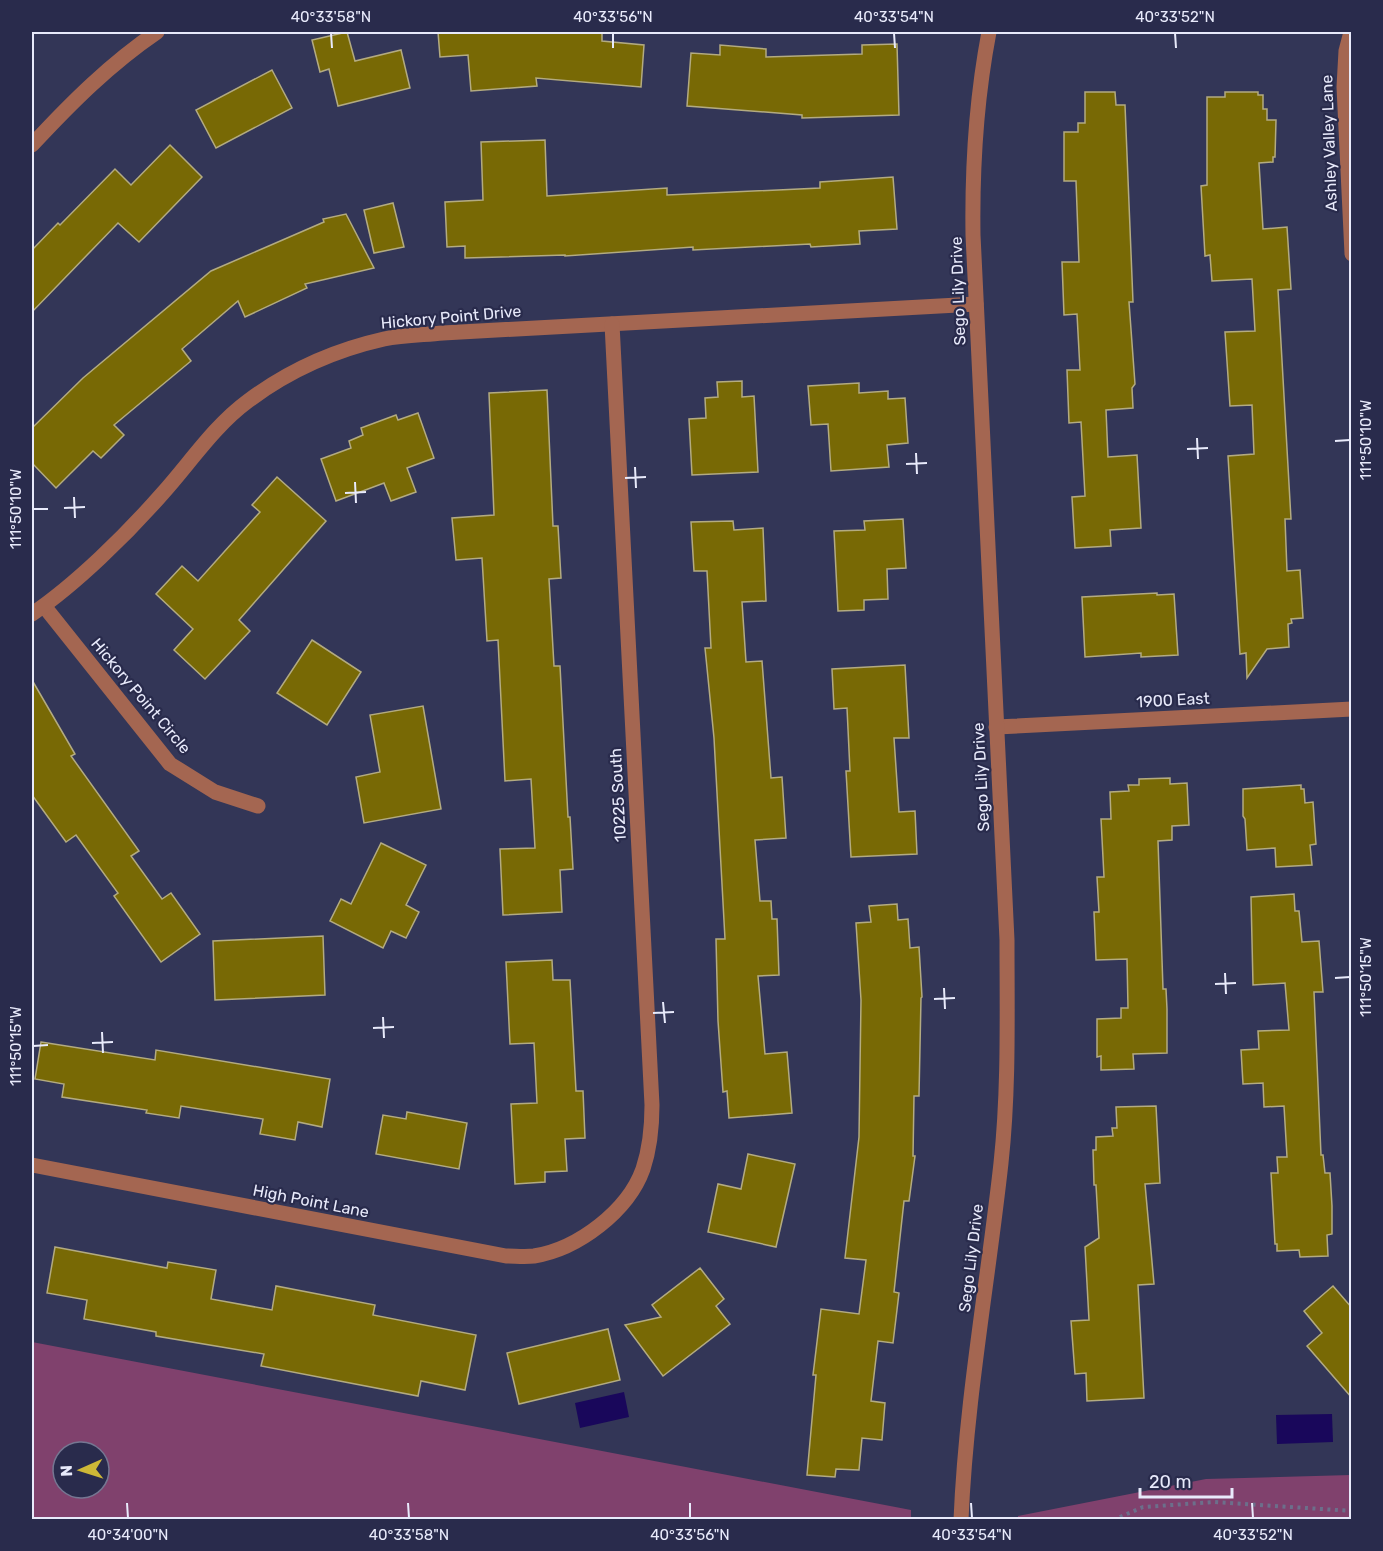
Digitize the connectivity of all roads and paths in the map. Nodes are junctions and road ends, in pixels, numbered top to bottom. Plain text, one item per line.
1 (158, 32) edge
2 (989, 32) edge
3 (1351, 32) edge
4 (32, 145) edge
5 (1352, 254) edge
6 (976, 304) junction
7 (612, 324) junction
8 (38, 610) edge
9 (1352, 709) edge
10 (996, 727) junction
11 (258, 806) dead end
12 (32, 1165) edge
13 (582, 1238) joint
14 (1352, 1511) edge
15 (961, 1520) edge
16 (1113, 1520) edge

1 - 4 street
2 - 6 street, Sego Lily Drive
3 - 5 street, Ashley Valley Lane
6 - 7 street, Hickory Point Drive
6 - 10 street, Sego Lily Drive
7 - 8 street, Hickory Point Drive
7 - 13 street, 10225 South
8 - 11 street, Hickory Point Circle
9 - 10 street, 1900 East
10 - 15 street, Sego Lily Drive
12 - 13 street, High Point Lane
14 - 16 path

